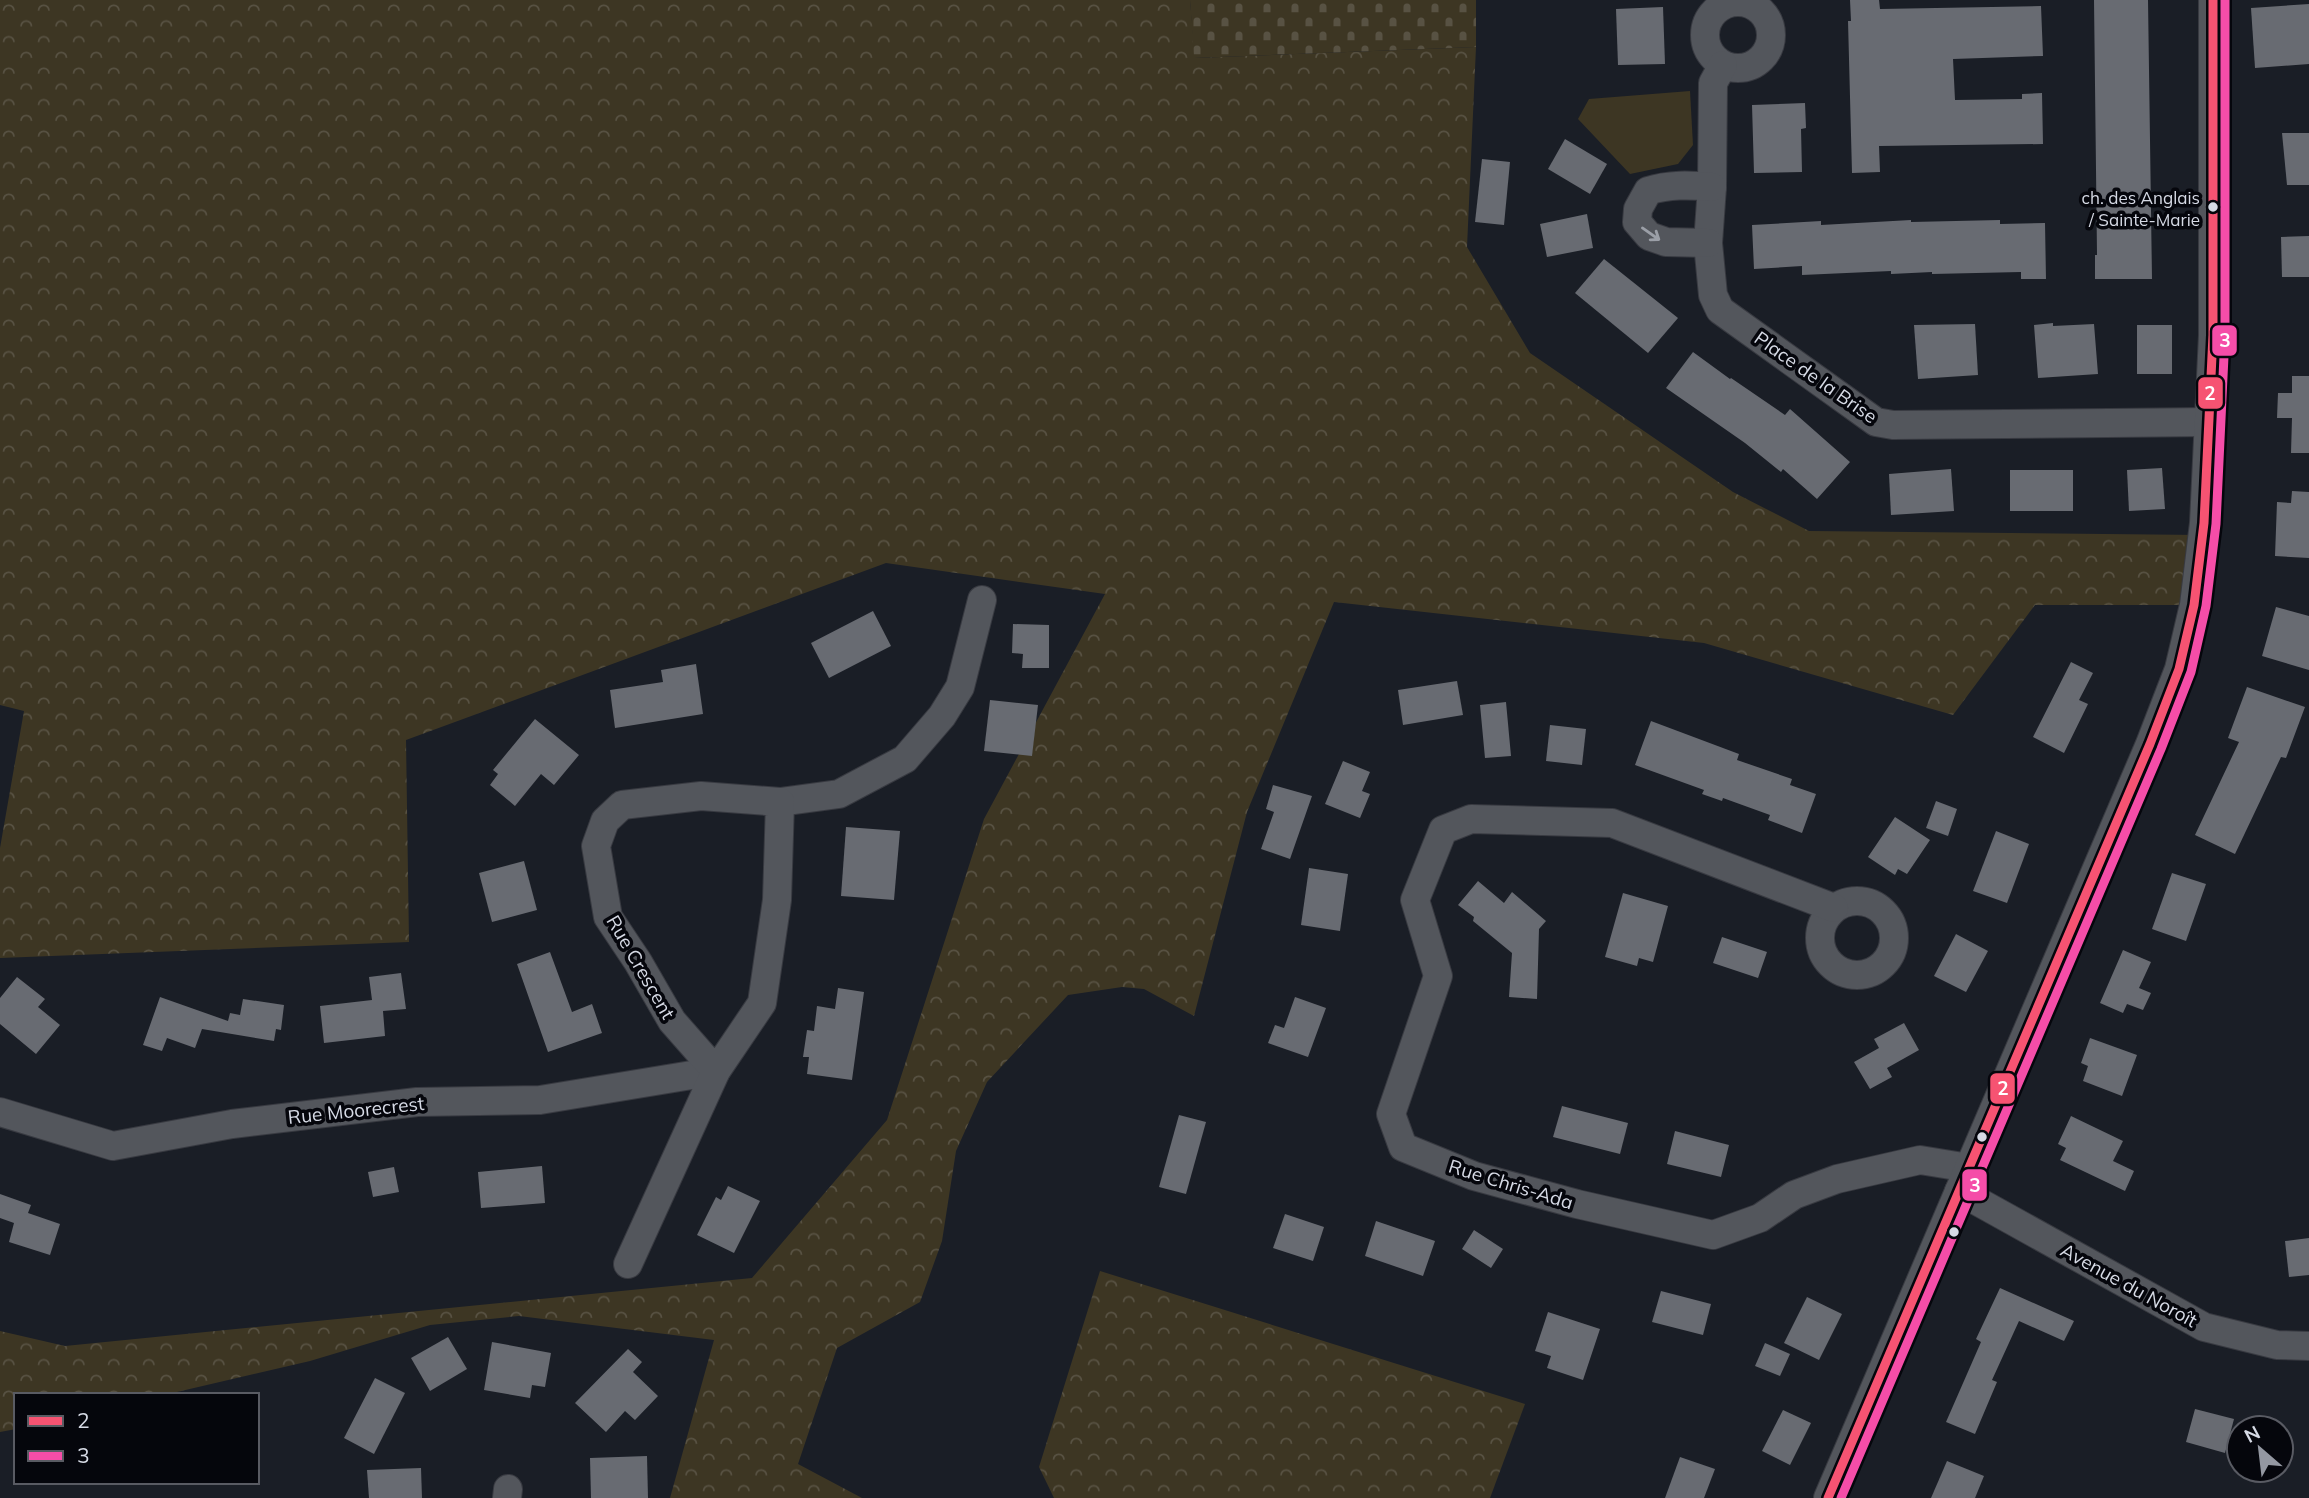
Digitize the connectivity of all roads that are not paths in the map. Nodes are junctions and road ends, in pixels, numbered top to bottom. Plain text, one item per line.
1 (2213, 0) edge
2 (1723, 65) dead end
3 (1712, 187) junction
4 (1708, 243) junction
5 (2210, 422) junction
6 (982, 600) dead end
7 (780, 802) junction
8 (1834, 908) dead end
9 (716, 1071) junction
10 (0, 1112) edge
11 (1964, 1179) junction
12 (628, 1264) dead end
13 (2309, 1346) edge
14 (1828, 1498) edge

1 - 5 street
2 - 3 street, Place de la Brise
3 - 4 street, Place de la Brise
3 -> 4 street
4 - 5 street, Place de la Brise
5 - 11 street
6 - 7 street, Rue Crescent
7 - 9 street
7 - 9 street, Rue Crescent
8 - 11 street, Rue Chris-Ada
9 - 10 street, Rue Moorecrest
9 - 12 street
11 - 13 street, Avenue du Noroît
11 - 14 street

